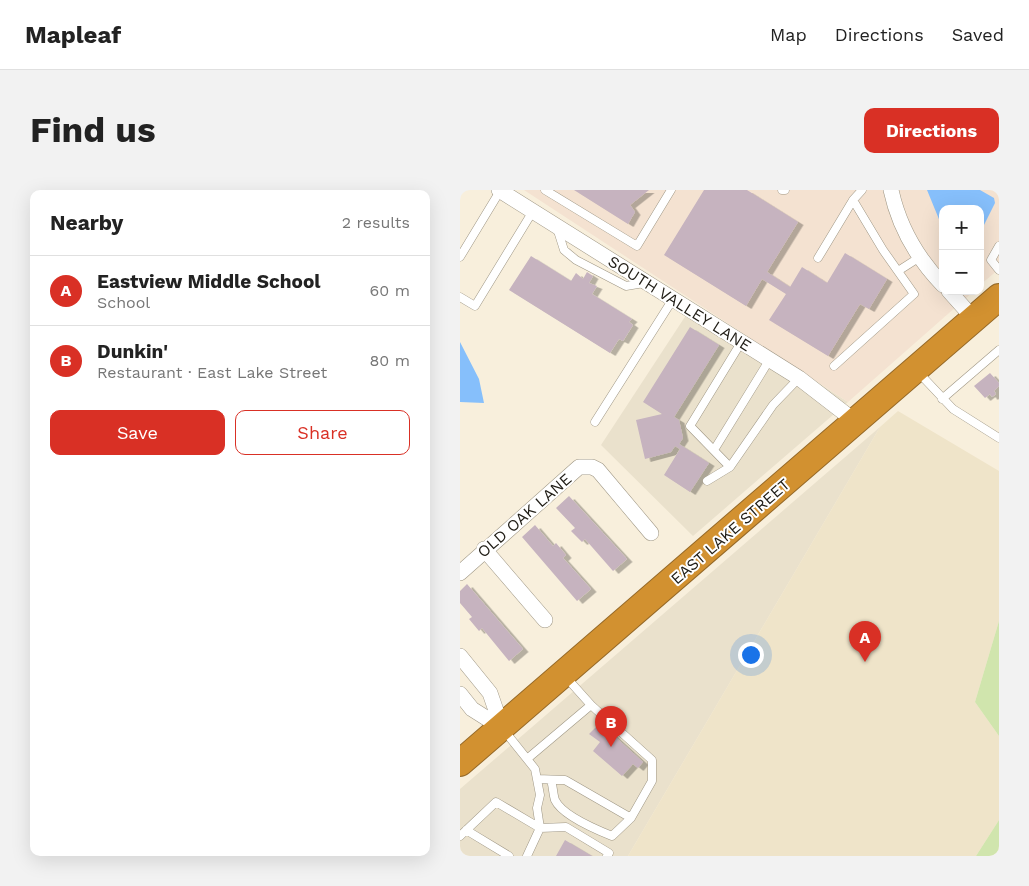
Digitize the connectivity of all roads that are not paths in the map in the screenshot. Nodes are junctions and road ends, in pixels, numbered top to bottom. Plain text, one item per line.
1 (500, 190) edge
2 (545, 190) edge
3 (671, 190) edge
4 (862, 190) edge
5 (891, 190) edge
6 (852, 200) junction
7 (533, 211) junction
8 (999, 246) edge
9 (460, 257) edge
10 (920, 257) junction
11 (818, 258) dead end
12 (999, 270) edge
13 (898, 271) junction
14 (939, 280) edge
15 (958, 295) edge
16 (460, 297) edge
17 (673, 299) junction
18 (991, 308) edge
19 (742, 341) junction
20 (999, 350) edge
21 (770, 359) junction
22 (834, 366) dead end
23 (916, 369) junction
24 (799, 378) junction
25 (942, 399) junction
26 (595, 422) dead end
27 (856, 422) junction
28 (999, 438) edge
29 (714, 450) junction
30 (730, 467) junction
31 (708, 481) dead end
32 (651, 533) dead end
33 (484, 550) junction
34 (460, 573) edge
35 (545, 620) dead end
36 (460, 656) edge
37 (564, 675) junction
38 (460, 694) edge
39 (591, 705) junction
40 (502, 728) junction
41 (527, 759) junction
42 (460, 763) edge
43 (537, 779) junction
44 (552, 780) junction
45 (631, 818) junction
46 (540, 828) junction
47 (466, 830) junction
48 (460, 836) edge
49 (509, 856) edge
50 (527, 856) edge
51 (607, 856) edge

1 - 7 street, SOUTH VALLEY LANE
1 - 9 lane
2 - 3 lane
4 - 6 lane
5 - 10 street
6 - 11 lane
6 - 13 lane
7 - 16 lane
7 - 17 street, SOUTH VALLEY LANE
8 - 12 lane
10 - 13 lane
10 - 14 street
13 - 22 lane
15 - 18 street
17 - 19 street, SOUTH VALLEY LANE
17 - 26 lane
18 - 23 highway, EAST LAKE STREET
19 - 21 street, SOUTH VALLEY LANE
19 - 29 lane
20 - 25 lane
21 - 24 street, SOUTH VALLEY LANE
21 - 29 lane
23 - 25 lane
23 - 27 highway, EAST LAKE STREET
24 - 27 street, SOUTH VALLEY LANE
24 - 30 lane
25 - 28 lane
27 - 37 highway, EAST LAKE STREET
29 - 30 lane
30 - 31 lane
32 - 33 street, OLD OAK LANE
33 - 34 street, OLD OAK LANE
33 - 35 street
36 - 40 street
37 - 39 lane
37 - 40 highway, EAST LAKE STREET
38 - 40 street
39 - 41 lane
39 - 45 lane
40 - 41 lane
40 - 42 highway, EAST LAKE STREET
41 - 43 lane
43 - 44 lane
43 - 46 lane
44 - 45 lane
44 - 45 lane
46 - 47 lane
46 - 50 lane
46 - 51 lane
47 - 48 lane
47 - 49 lane

